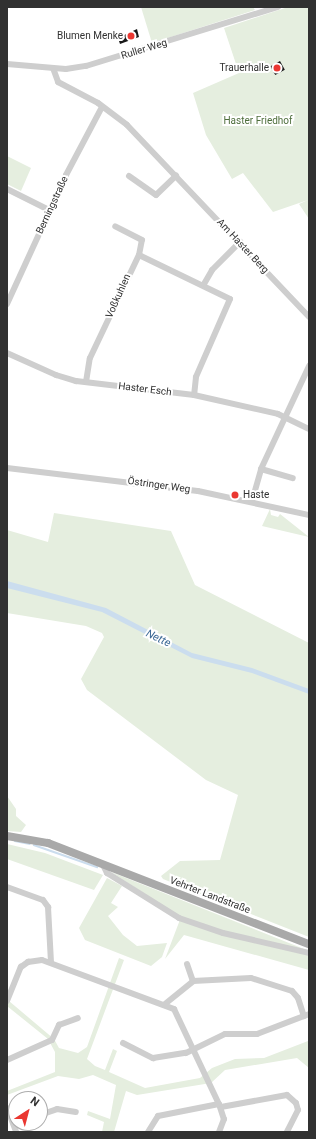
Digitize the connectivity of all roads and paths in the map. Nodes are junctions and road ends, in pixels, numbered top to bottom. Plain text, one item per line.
1 (278, 7) edge
2 (7, 64) edge
3 (53, 68) junction
4 (101, 109) junction
5 (129, 176) dead end
6 (176, 176) junction
7 (7, 189) edge
8 (49, 210) junction
9 (115, 226) dead end
10 (240, 242) junction
11 (139, 255) junction
12 (204, 284) junction
13 (7, 304) edge
14 (309, 317) edge
15 (7, 353) edge
16 (308, 370) edge
17 (86, 382) junction
18 (194, 395) junction
19 (286, 416) junction
20 (309, 429) edge
21 (7, 468) edge
22 (262, 468) junction
23 (292, 478) dead end
24 (252, 501) junction
25 (309, 515) edge
26 (7, 836) edge
27 (104, 864) junction
28 (7, 887) edge
29 (309, 944) edge
30 (309, 953) edge
31 (51, 962) junction
32 (187, 964) dead end
33 (193, 981) junction
34 (7, 1000) edge
35 (165, 1004) junction
36 (307, 1015) edge
37 (78, 1018) dead end
38 (123, 1043) dead end
39 (193, 1049) junction
40 (7, 1060) edge
41 (220, 1106) junction
42 (48, 1112) edge
43 (76, 1112) dead end
44 (148, 1132) edge
45 (219, 1132) edge
46 (287, 1132) edge

1 - 3 street, Ruller Weg
2 - 3 street, Ruller Weg
3 - 4 street, Am Haster Berg
4 - 6 street, Am Haster Berg
4 - 8 street, Berningstraße
5 - 6 street
6 - 10 street, Am Haster Berg
7 - 8 street
8 - 13 street, Berningstraße
9 - 11 street
10 - 12 street
10 - 14 street, Am Haster Berg
11 - 12 street
11 - 17 street, Voßkuhlen
12 - 18 street
15 - 17 street, Haster Esch
16 - 19 street
17 - 18 street, Haster Esch
18 - 19 street, Haster Esch
19 - 20 street, Haster Esch
19 - 22 street
21 - 24 street, Östringer Weg
22 - 23 street
22 - 24 street
24 - 25 street, Östringer Weg
26 - 27 main road, Vehrter Landstraße
27 - 29 main road, Vehrter Landstraße
27 - 30 street
28 - 31 street
31 - 34 street
31 - 35 street
32 - 33 street
33 - 35 street
33 - 36 street
35 - 39 street
36 - 39 street
37 - 40 street
38 - 39 street
39 - 41 street
41 - 44 street
41 - 45 street
41 - 46 street
42 - 43 street

